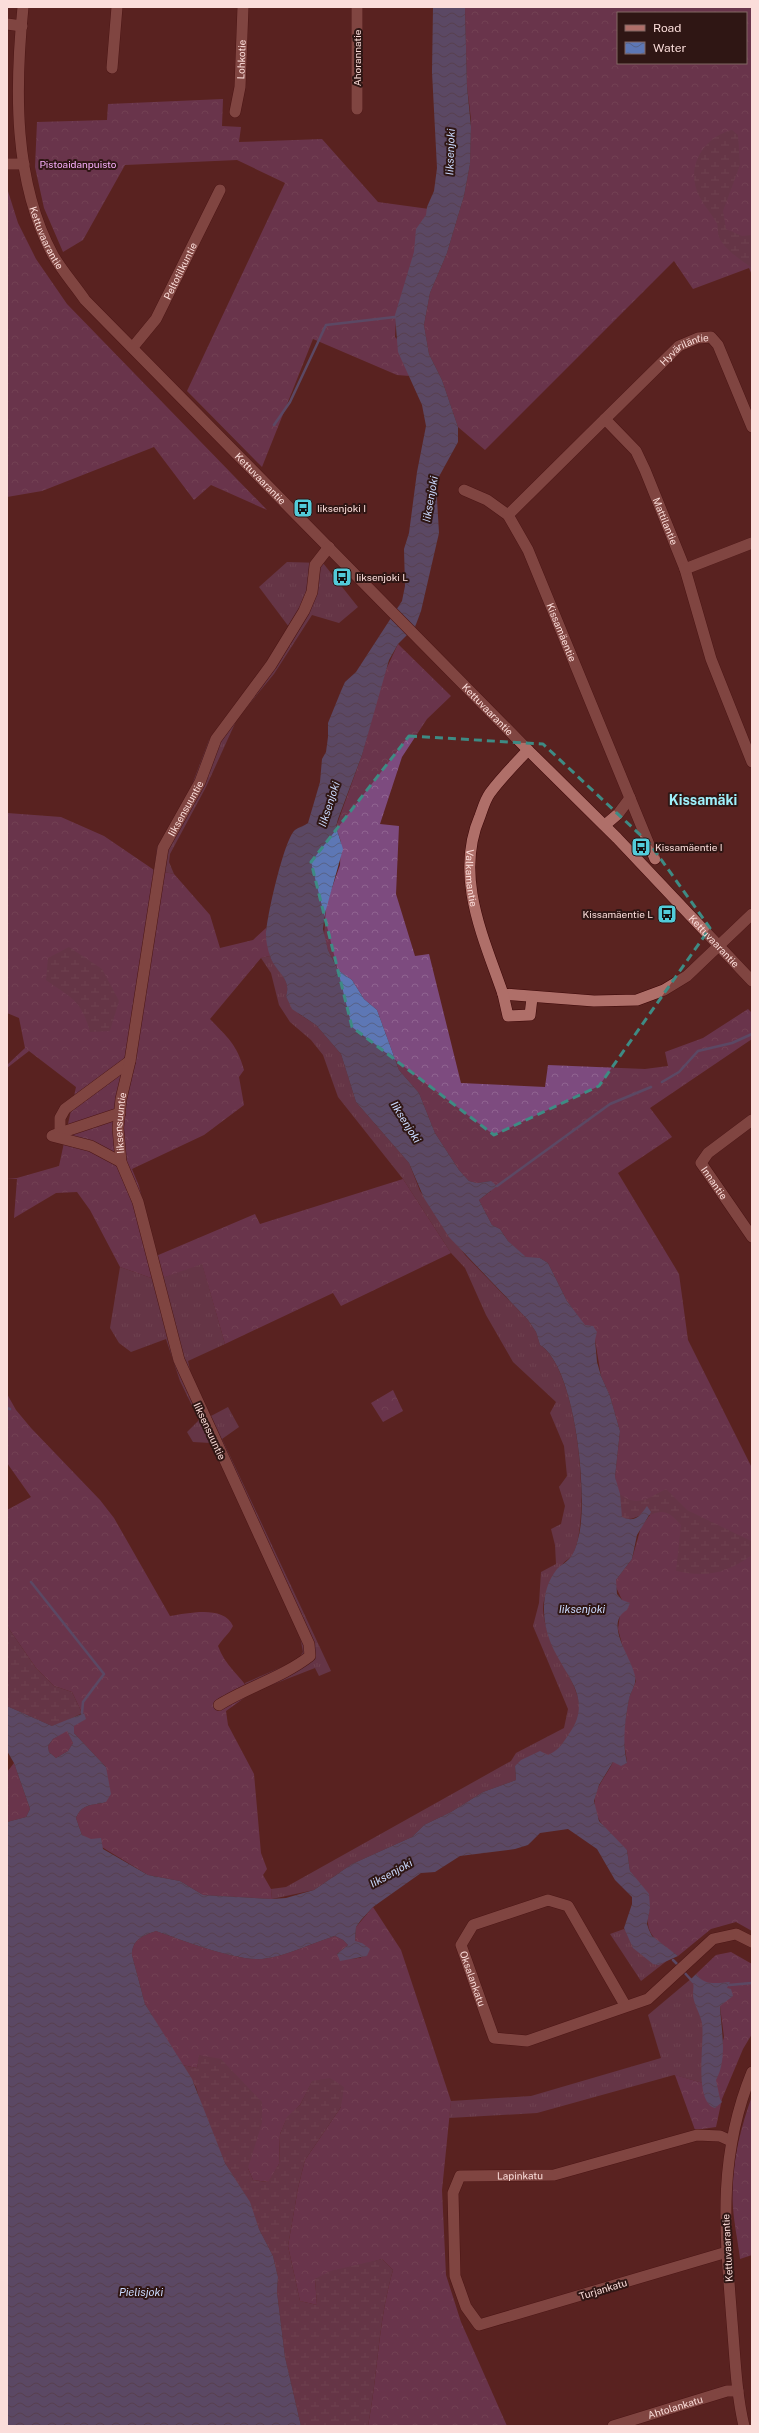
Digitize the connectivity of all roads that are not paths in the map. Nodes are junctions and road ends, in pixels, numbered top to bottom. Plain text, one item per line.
1 (24, 7) edge
2 (117, 7) edge
3 (243, 7) edge
4 (358, 7) edge
5 (7, 24) edge
6 (22, 26) junction
7 (112, 68) dead end
8 (357, 109) dead end
9 (235, 112) dead end
10 (7, 164) edge
11 (24, 164) junction
12 (220, 190) dead end
13 (132, 347) junction
14 (605, 419) junction
15 (752, 427) edge
16 (464, 490) dead end
17 (508, 515) junction
18 (752, 543) edge
19 (329, 547) junction
20 (685, 569) junction
21 (528, 750) junction
22 (752, 762) edge
23 (630, 798) junction
24 (605, 825) junction
25 (654, 859) dead end
26 (752, 914) edge
27 (718, 946) junction
28 (752, 981) edge
29 (503, 994) junction
30 (532, 998) junction
31 (130, 1061) junction
32 (120, 1114) junction
33 (752, 1120) edge
34 (60, 1132) junction
35 (122, 1162) junction
36 (752, 1238) edge
37 (219, 1705) dead end
38 (752, 1942) edge
39 (625, 2005) junction
40 (752, 2072) edge
41 (731, 2141) junction
42 (727, 2252) junction
43 (479, 2325) joint
44 (738, 2391) junction
45 (612, 2426) edge
46 (744, 2426) edge

1 - 6 street, Kettuvaarantie
2 - 7 street
3 - 9 street, Lohkotie
4 - 8 street, Ahorannatie
5 - 6 street
6 - 11 street, Kettuvaarantie
10 - 11 street
11 - 13 street, Kettuvaarantie
12 - 13 street, Peltotilkuntie
13 - 19 street, Kettuvaarantie
14 - 15 street, Hyväriläntie
14 - 17 street
14 - 20 street, Mattilantie
16 - 17 street, Kissamäentie
17 - 23 street, Kissamäentie
18 - 20 street
19 - 21 street, Kettuvaarantie
19 - 31 street, Iiksensuuntie
20 - 22 street, Mattilantie
21 - 24 street, Kettuvaarantie
21 - 29 street, Valkamantie
23 - 24 street
23 - 25 street, Kissamäentie
24 - 27 street, Kettuvaarantie
26 - 27 street
27 - 28 street, Kettuvaarantie
27 - 30 street
29 - 30 street
29 - 30 street, Valkamantie
31 - 32 street, Iiksensuuntie
31 - 34 street
32 - 34 street
32 - 35 street, Iiksensuuntie
33 - 36 street, Innantie
34 - 35 street
35 - 37 street, Iiksensuuntie
38 - 39 street, Oksalankatu
39 - 39 street, Oksalankatu
40 - 41 street, Kettuvaarantie
41 - 42 street, Kettuvaarantie
41 - 43 street, Lapinkatu
42 - 43 street, Turjankatu
42 - 44 street, Kettuvaarantie
44 - 45 street, Ahtolankatu
44 - 46 street, Kettuvaarantie

